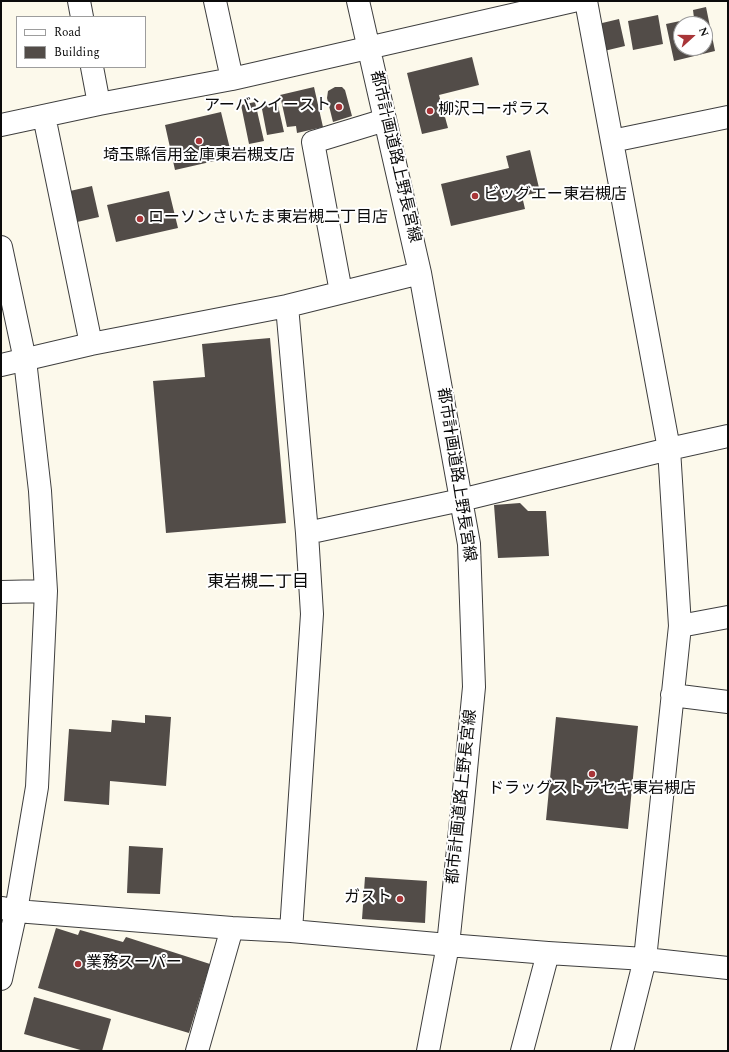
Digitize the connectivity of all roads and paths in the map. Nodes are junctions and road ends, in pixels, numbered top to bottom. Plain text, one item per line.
1 (79, 1) edge
2 (215, 1) edge
3 (358, 1) edge
4 (573, 1) edge
5 (586, 1) edge
6 (82, 16) edge
7 (368, 48) junction
8 (92, 68) edge
9 (232, 79) junction
10 (99, 104) junction
11 (44, 116) junction
12 (728, 117) edge
13 (385, 120) junction
14 (1, 125) edge
15 (612, 141) junction
16 (1, 247) edge
17 (420, 273) junction
18 (341, 292) junction
19 (287, 306) junction
20 (91, 344) junction
21 (25, 360) junction
22 (1, 365) edge
23 (728, 436) edge
24 (669, 449) junction
25 (461, 500) junction
26 (307, 532) junction
27 (46, 590) junction
28 (1, 592) edge
29 (728, 617) edge
30 (680, 626) junction
31 (672, 695) junction
32 (728, 702) edge
33 (8, 909) edge
34 (232, 928) junction
35 (291, 931) junction
36 (448, 945) junction
37 (548, 953) junction
38 (645, 959) junction
39 (728, 968) edge
40 (1, 979) edge
41 (197, 1051) edge
42 (428, 1051) edge
43 (522, 1051) edge
44 (622, 1051) edge

1 - 6 street
2 - 9 street
3 - 7 street, 都市計画道路上野長宮線
4 - 7 street
5 - 15 street
7 - 9 street
7 - 13 street, 都市計画道路上野長宮線
8 - 10 street
9 - 10 street
10 - 11 street
11 - 14 street
11 - 20 street
12 - 15 street
13 - 17 street, 都市計画道路上野長宮線
13 - 18 street
15 - 24 street
16 - 21 street
17 - 18 street
17 - 25 street, 都市計画道路上野長宮線
18 - 19 street
19 - 20 street
19 - 26 street
20 - 21 street
21 - 22 street
21 - 27 street
23 - 24 street
24 - 25 street
24 - 30 street
25 - 26 street
25 - 36 street, 都市計画道路上野長宮線
26 - 35 street
27 - 28 street
27 - 33 street
29 - 30 street
30 - 31 street
31 - 32 street
31 - 38 street
33 - 34 street
33 - 40 street
34 - 35 street
34 - 41 street
35 - 36 street
36 - 37 street
36 - 42 street, 都市計画道路上野長宮線
37 - 38 street
37 - 43 street
38 - 39 street
38 - 44 street

